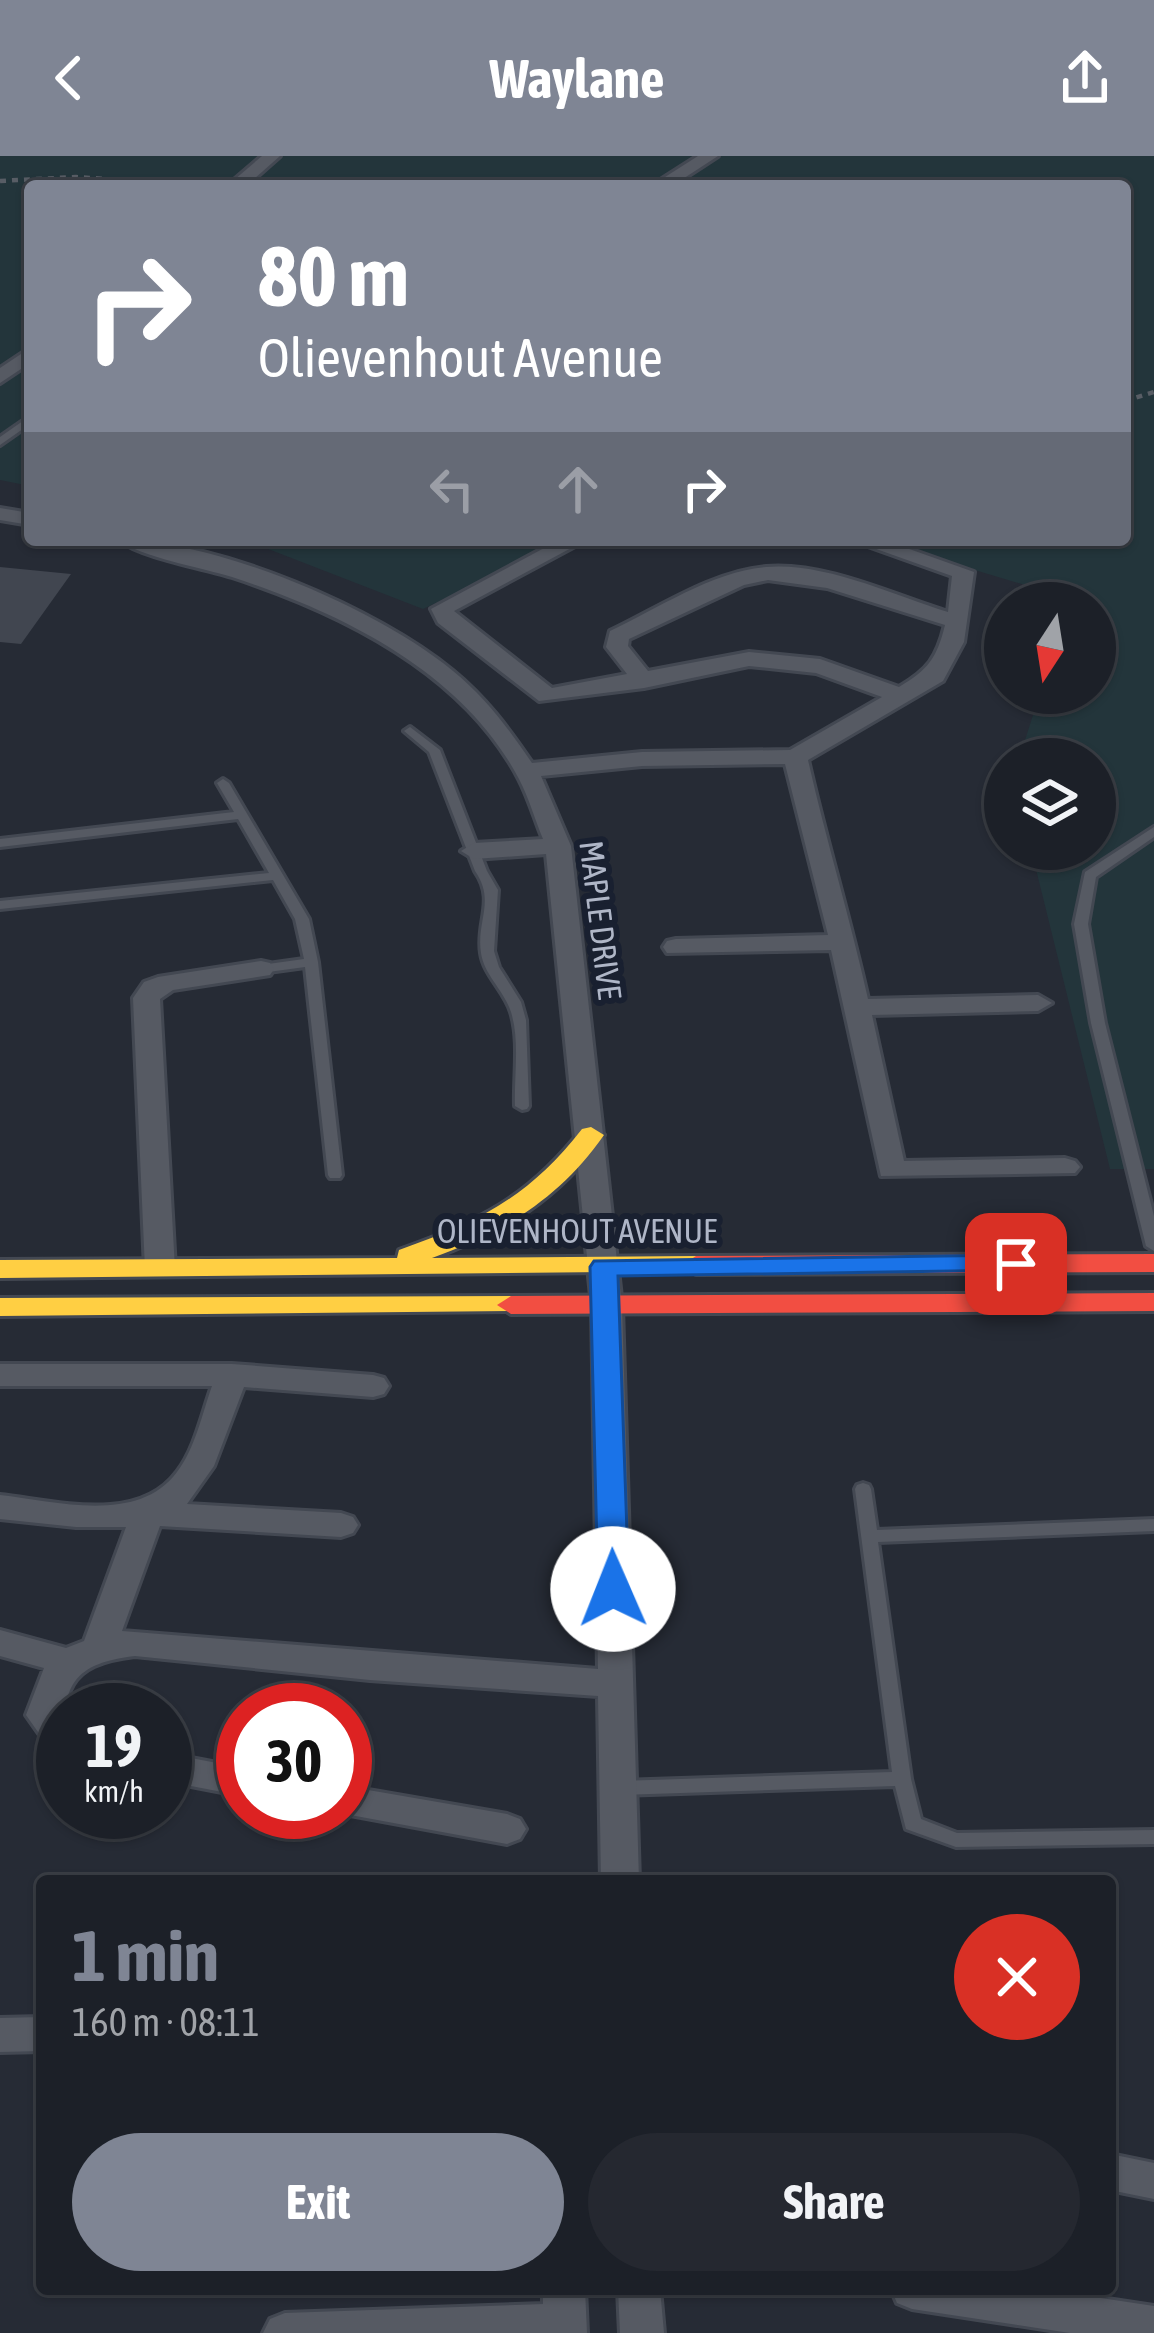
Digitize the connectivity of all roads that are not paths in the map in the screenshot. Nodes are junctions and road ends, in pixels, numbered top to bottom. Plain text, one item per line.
1 (272, 156) edge
2 (710, 156) edge
3 (243, 180) edge
4 (671, 180) edge
5 (24, 359) edge
6 (0, 377) edge
7 (24, 424) edge
8 (0, 442) edge
9 (152, 546) edge
10 (563, 546) edge
11 (881, 546) edge
12 (954, 621) junction
13 (644, 680) junction
14 (904, 697) junction
15 (410, 730) dead end
16 (795, 757) junction
17 (530, 770) junction
18 (223, 783) dead end
19 (242, 815) junction
20 (1154, 831) edge
21 (0, 843) edge
22 (558, 846) junction
23 (474, 851) junction
24 (278, 876) junction
25 (0, 905) edge
26 (843, 942) junction
27 (676, 947) dead end
28 (311, 962) junction
29 (261, 969) joint
30 (1038, 1003) dead end
31 (857, 1006) junction
32 (521, 1106) dead end
33 (591, 1136) junction
34 (1065, 1167) dead end
35 (335, 1175) dead end
36 (1154, 1246) edge
37 (1154, 1262) edge
38 (604, 1267) junction
39 (374, 1268) junction
40 (0, 1269) edge
41 (160, 1269) junction
42 (1154, 1302) edge
43 (607, 1306) junction
44 (0, 1307) edge
45 (0, 1375) edge
46 (232, 1375) junction
47 (373, 1386) dead end
48 (863, 1489) dead end
49 (0, 1507) edge
50 (148, 1513) junction
51 (1154, 1525) edge
52 (340, 1526) dead end
53 (869, 1536) junction
54 (0, 1643) edge
55 (99, 1646) junction
56 (66, 1661) junction
57 (54, 1683) edge
58 (615, 1684) junction
59 (902, 1779) junction
60 (617, 1788) junction
61 (372, 1805) edge
62 (506, 1829) dead end
63 (1154, 1837) edge
64 (620, 1875) edge
65 (36, 2033) edge
66 (0, 2035) edge
67 (1116, 2173) edge
68 (1154, 2181) edge
69 (639, 2295) edge
70 (951, 2295) edge
71 (565, 2315) edge
72 (1154, 2326) edge
73 (285, 2333) edge
74 (642, 2333) edge

1 - 3 street
2 - 4 street
5 - 6 street
7 - 8 lane
9 - 17 street, MAPLE DRIVE
10 - 13 street
11 - 12 street
12 - 13 street
12 - 14 street
13 - 14 street
14 - 16 street
15 - 23 lane
16 - 17 street
16 - 26 street
17 - 22 street, MAPLE DRIVE
18 - 19 lane
19 - 21 lane
19 - 24 lane
20 - 36 lane
22 - 23 street
22 - 33 street, MAPLE DRIVE
23 - 32 lane
24 - 25 lane
24 - 28 lane
26 - 27 street
26 - 31 street
28 - 29 lane
28 - 35 lane
29 - 41 street
30 - 31 street
31 - 34 street
33 - 38 street, MAPLE DRIVE
33 - 39 street
37 - 38 street, OLIEVENHOUT AVENUE
38 - 39 street, OLIEVENHOUT AVENUE
38 - 43 street, MAPLE DRIVE
39 - 41 street, OLIEVENHOUT AVENUE
40 - 41 street, OLIEVENHOUT AVENUE
42 - 43 street
43 - 44 street
43 - 58 street, MAPLE DRIVE
45 - 46 street
46 - 47 street
46 - 50 street
48 - 53 lane
49 - 50 street
50 - 52 street
50 - 55 street
51 - 53 lane
53 - 59 lane
54 - 56 street
55 - 56 street
55 - 58 street
56 - 57 street
58 - 60 street, MAPLE DRIVE
59 - 60 lane
59 - 63 lane
60 - 64 street, MAPLE DRIVE
61 - 62 street
65 - 66 street
67 - 68 street
69 - 74 street
70 - 72 street
71 - 73 street

